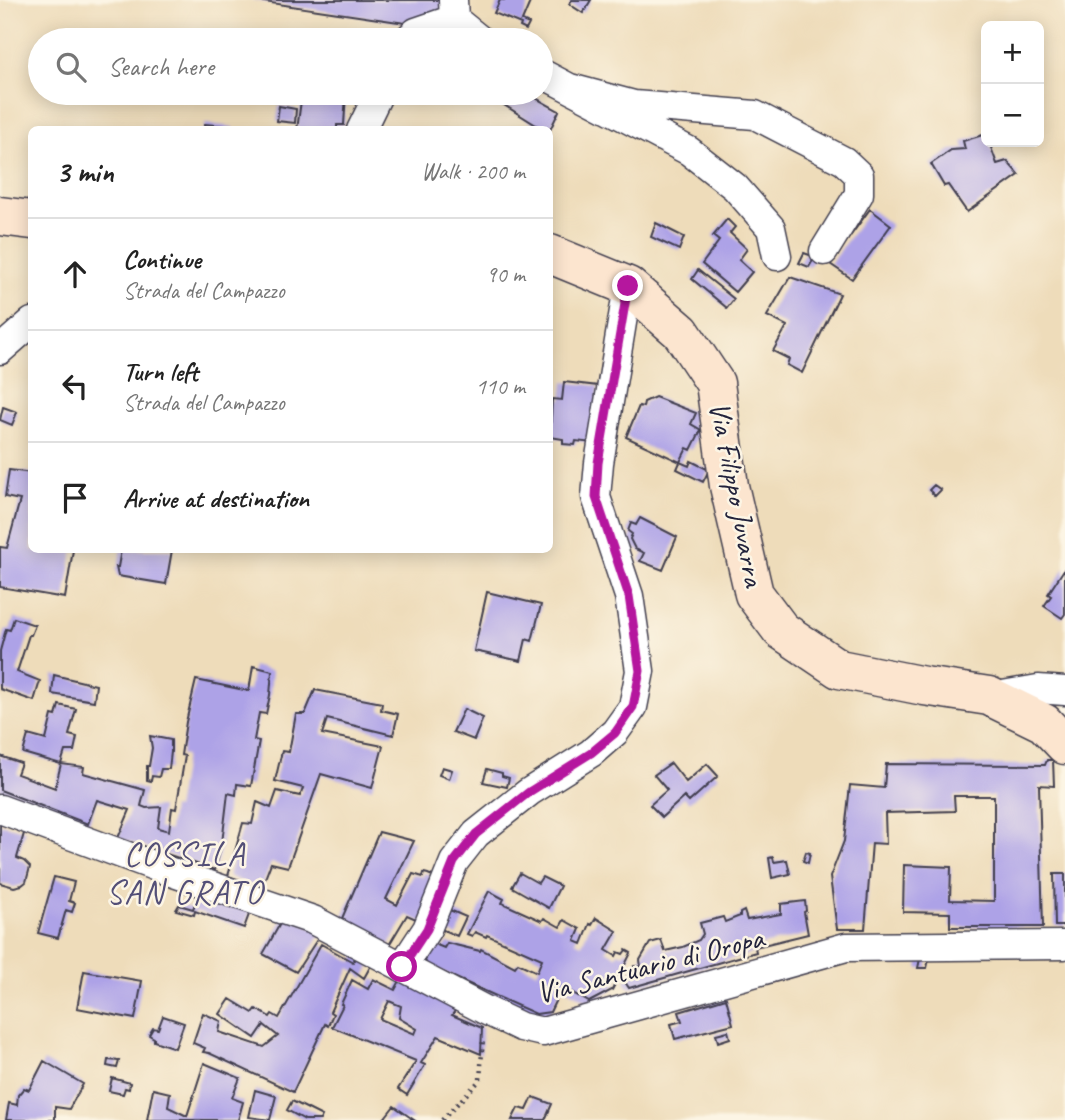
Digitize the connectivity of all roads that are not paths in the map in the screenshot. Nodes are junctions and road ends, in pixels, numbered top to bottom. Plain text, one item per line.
1 (453, 9) edge
2 (422, 28) edge
3 (470, 28) edge
4 (553, 79) edge
5 (570, 88) junction
6 (373, 105) edge
7 (363, 126) edge
8 (0, 216) edge
9 (28, 220) edge
10 (824, 251) dead end
11 (553, 255) edge
12 (777, 256) dead end
13 (628, 286) junction
14 (28, 326) edge
15 (0, 350) edge
16 (1065, 691) edge
17 (991, 697) junction
18 (1065, 745) edge
19 (0, 809) edge
20 (1065, 945) edge
21 (402, 967) junction

1 - 2 street
1 - 3 street
4 - 5 street
5 - 10 street
5 - 12 street
6 - 7 street
8 - 9 main road
11 - 13 main road, Via Filippo Juvarra
13 - 17 main road, Via Filippo Juvarra
13 - 21 street
14 - 15 street
16 - 17 street, Via Filippo Juvarra
17 - 18 main road, Via Filippo Juvarra
19 - 21 street, Via Santuario di Oropa
20 - 21 street, Via Santuario di Oropa

